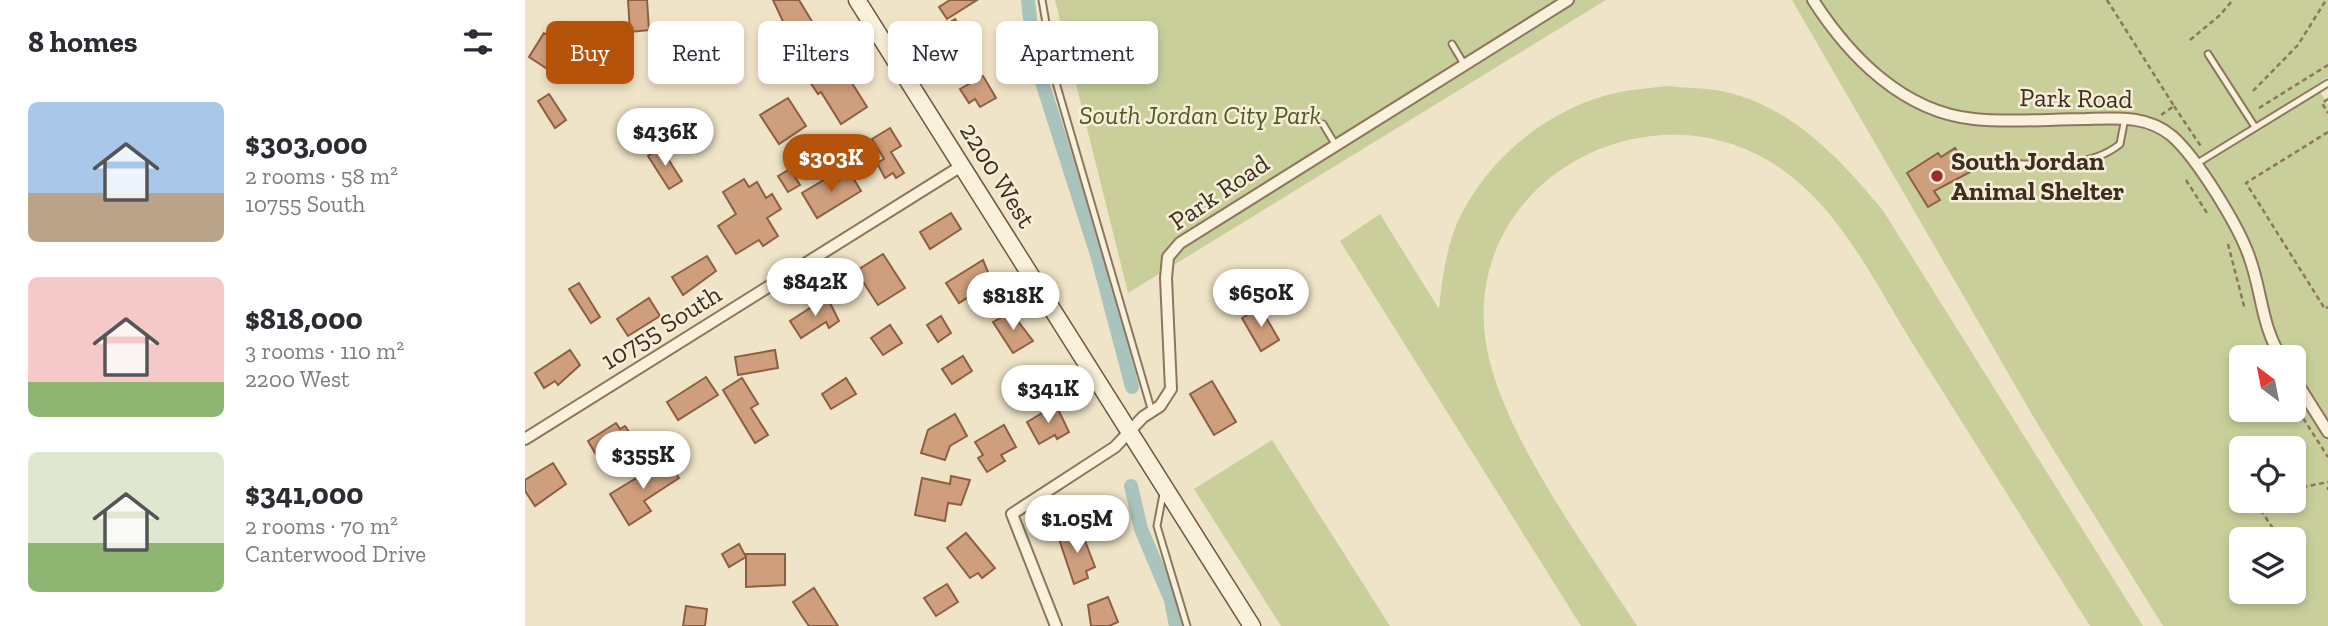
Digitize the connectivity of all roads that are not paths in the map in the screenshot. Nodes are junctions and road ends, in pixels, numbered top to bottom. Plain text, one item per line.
1 (857, 0) edge
2 (1042, 0) edge
3 (1568, 0) edge
4 (1813, 0) edge
5 (1452, 44) dead end
6 (2208, 54) dead end
7 (1464, 64) junction
8 (2328, 83) edge
9 (2125, 118) junction
10 (1323, 124) dead end
11 (2255, 127) junction
12 (1335, 144) junction
13 (1988, 163) dead end
14 (2196, 164) junction
15 (963, 165) junction
16 (2275, 345) edge
17 (2307, 399) edge
18 (1152, 411) junction
19 (1130, 432) junction
20 (2328, 432) edge
21 (525, 439) edge
22 (1164, 486) junction
23 (1056, 626) edge
24 (1187, 626) edge
25 (1252, 626) edge

1 - 15 street, 2200 West
2 - 18 lane
3 - 7 street, Park Road
4 - 9 street, Park Road
5 - 7 lane
6 - 11 lane
7 - 12 street, Park Road
8 - 11 lane
9 - 13 lane
9 - 14 street, Park Road
10 - 12 lane
11 - 14 lane
12 - 18 street, Park Road
14 - 16 street, Park Road
15 - 19 street, 2200 West
15 - 21 street, 10755 South
17 - 20 street
18 - 19 street, Park Road
19 - 22 street, 2200 West
19 - 23 street, Park Road
22 - 24 lane
22 - 25 street, 2200 West

